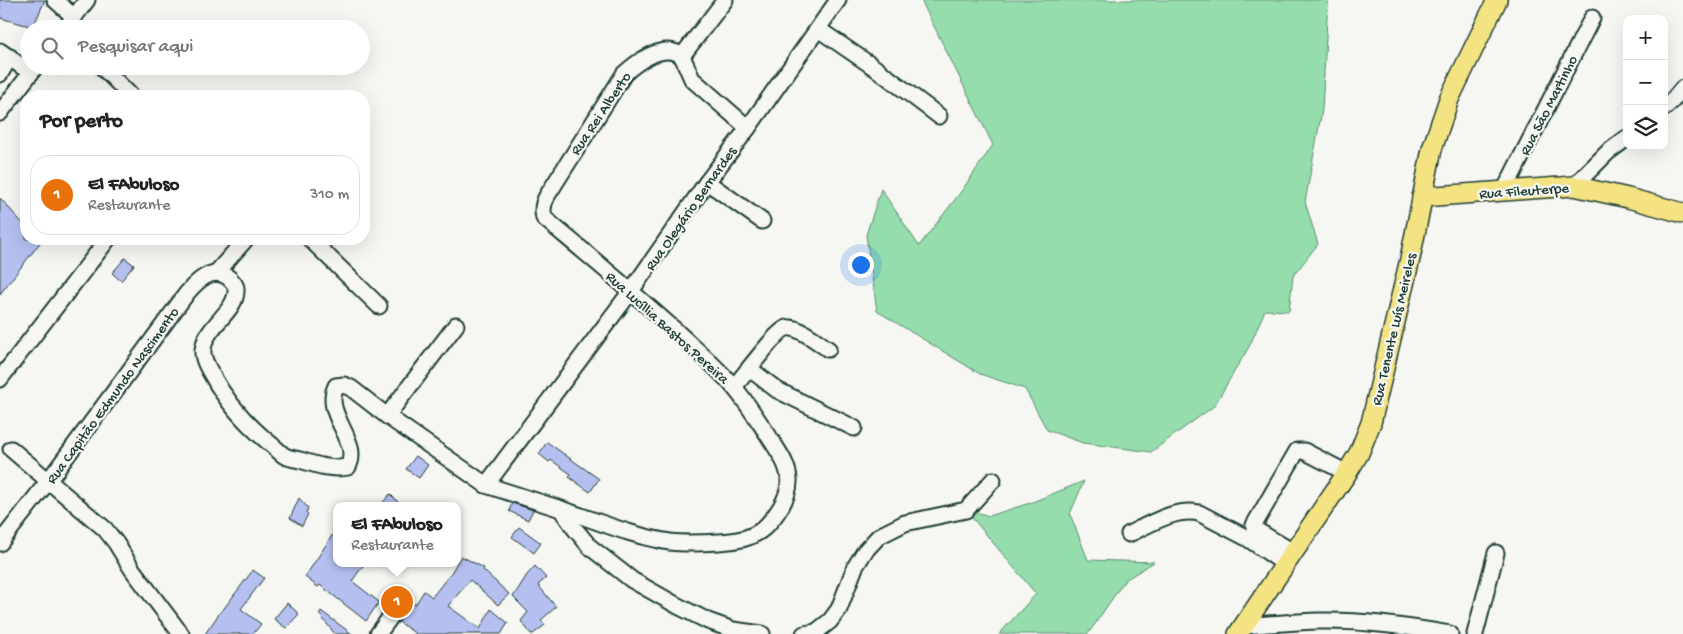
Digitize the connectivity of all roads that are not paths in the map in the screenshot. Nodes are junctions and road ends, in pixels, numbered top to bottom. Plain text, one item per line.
1 (55, 0) edge
2 (87, 0) edge
3 (724, 0) edge
4 (838, 0) edge
5 (1497, 0) edge
6 (1592, 18) dead end
7 (67, 20) edge
8 (71, 20) edge
9 (818, 30) junction
10 (5, 54) edge
11 (682, 56) junction
12 (20, 63) edge
13 (0, 74) edge
14 (29, 75) edge
15 (111, 75) edge
16 (1683, 88) edge
17 (125, 90) edge
18 (1667, 105) edge
19 (0, 114) edge
20 (939, 116) dead end
21 (748, 128) junction
22 (1623, 141) edge
23 (707, 182) junction
24 (1574, 186) junction
25 (1504, 191) junction
26 (1422, 196) junction
27 (1683, 214) edge
28 (544, 218) joint
29 (762, 221) dead end
30 (103, 245) edge
31 (241, 245) edge
32 (316, 245) edge
33 (216, 273) junction
34 (631, 291) junction
35 (379, 306) dead end
36 (456, 325) dead end
37 (828, 349) dead end
38 (750, 369) junction
39 (0, 379) edge
40 (734, 387) junction
41 (387, 416) junction
42 (854, 428) dead end
43 (12, 449) dead end
44 (1347, 473) junction
45 (49, 480) junction
46 (993, 480) dead end
47 (486, 485) junction
48 (561, 508) junction
49 (1129, 534) dead end
50 (0, 543) edge
51 (1496, 553) dead end
52 (1289, 558) junction
53 (403, 600) dead end
54 (826, 630) edge
55 (1241, 630) edge
56 (181, 634) edge
57 (378, 634) edge
58 (762, 634) edge
59 (804, 634) edge
60 (1450, 634) edge
61 (1474, 634) edge

1 - 7 street
2 - 8 street
3 - 11 street
4 - 9 street, Rua Olegário Bernardes
5 - 26 main road, Rua Tenente Luís Meireles
6 - 25 street, Rua São Martinho
9 - 20 street
9 - 21 street, Rua Olegário Bernardes
10 - 12 street
10 - 13 street
11 - 21 street
11 - 28 street, Rua Rei Alberto
14 - 19 street
15 - 17 street
16 - 18 street
21 - 23 street, Rua Olegário Bernardes
22 - 24 street
23 - 29 street
23 - 34 street, Rua Olegário Bernardes
24 - 25 main road, Rua Fileuterpe
24 - 27 main road, Rua Fileuterpe
25 - 26 main road, Rua Fileuterpe
26 - 44 main road, Rua Tenente Luís Meireles
28 - 34 street, Rua Lucíllia Bastos Pereira
30 - 39 street
31 - 33 street, Rua Capitão Edmundo Nascimento
32 - 35 street
33 - 41 street, Rua Lucíllia Bastos Pereira
33 - 45 street, Rua Capitão Edmundo Nascimento
34 - 40 street, Rua Lucíllia Bastos Pereira
34 - 47 street, Rua Olegário Bernardes
36 - 41 street
37 - 38 street
38 - 40 street
38 - 42 street
40 - 48 street, Rua Lucíllia Bastos Pereira
41 - 47 street, Rua Lucíllia Bastos Pereira
43 - 45 street
44 - 52 main road, Rua Tenente Luís Meireles
44 - 52 street
45 - 50 street, Rua Capitão Edmundo Nascimento
45 - 56 street
46 - 54 street
47 - 48 street, Rua Lucíllia Bastos Pereira
48 - 58 street
49 - 52 street
51 - 61 street
52 - 55 main road, Rua Tenente Luís Meireles
53 - 57 street
54 - 59 street
55 - 60 street

